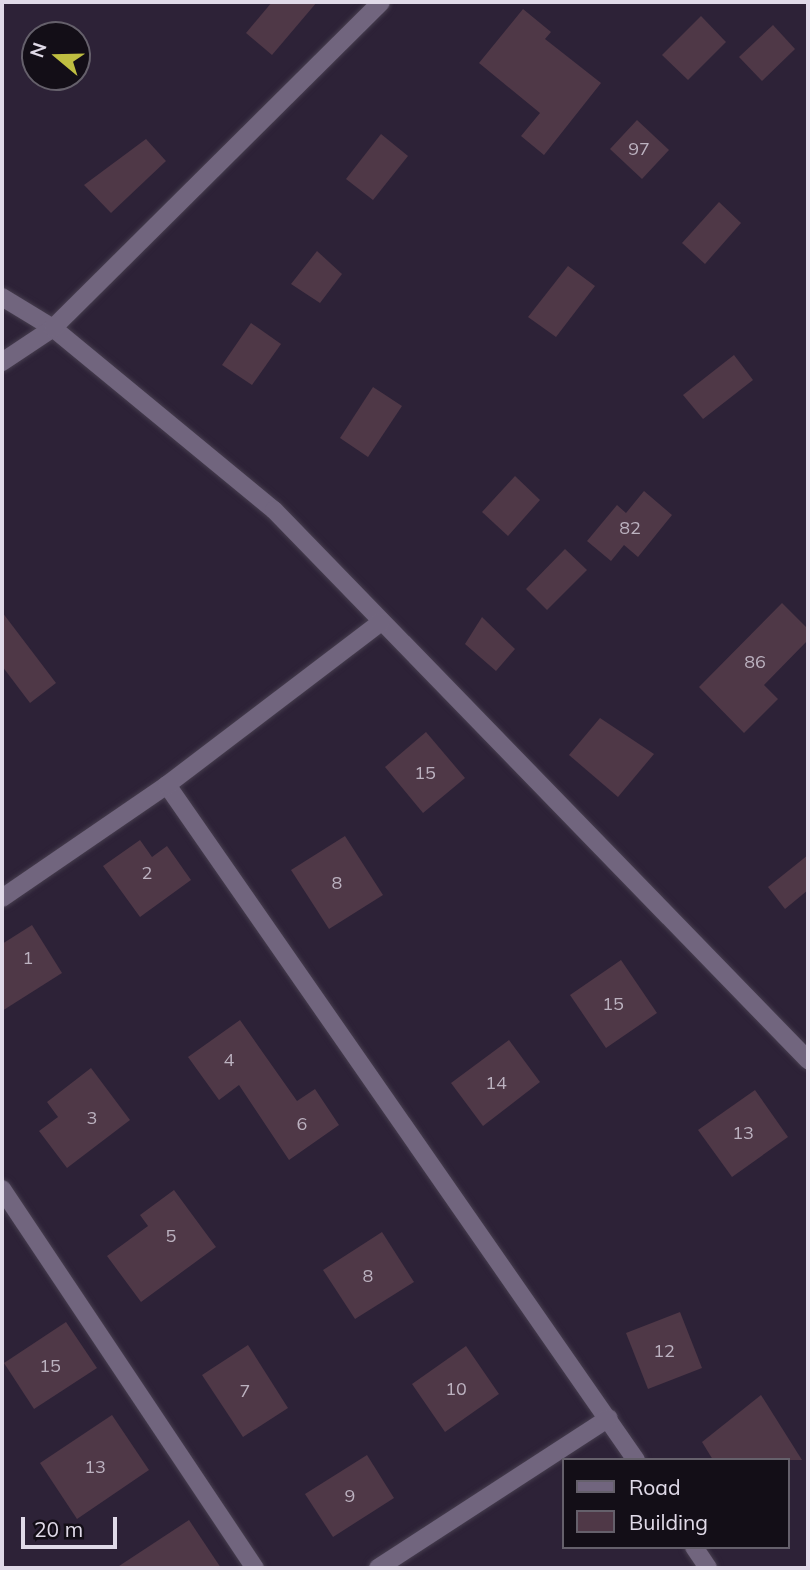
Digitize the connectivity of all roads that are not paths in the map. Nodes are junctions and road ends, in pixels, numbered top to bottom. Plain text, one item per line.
1 (381, 2) edge
2 (2, 297) edge
3 (53, 328) junction
4 (2, 362) edge
5 (381, 622) junction
6 (167, 785) junction
7 (2, 898) edge
8 (808, 1060) edge
9 (2, 1189) edge
10 (609, 1418) junction
11 (635, 1458) edge
12 (695, 1549) edge
13 (256, 1568) edge
14 (378, 1568) edge
15 (708, 1568) edge

1 - 3 street
2 - 3 street
3 - 4 street
3 - 5 street
5 - 6 street
5 - 8 street
6 - 7 street
6 - 10 street
9 - 13 street
10 - 11 street
10 - 14 street
12 - 15 street

